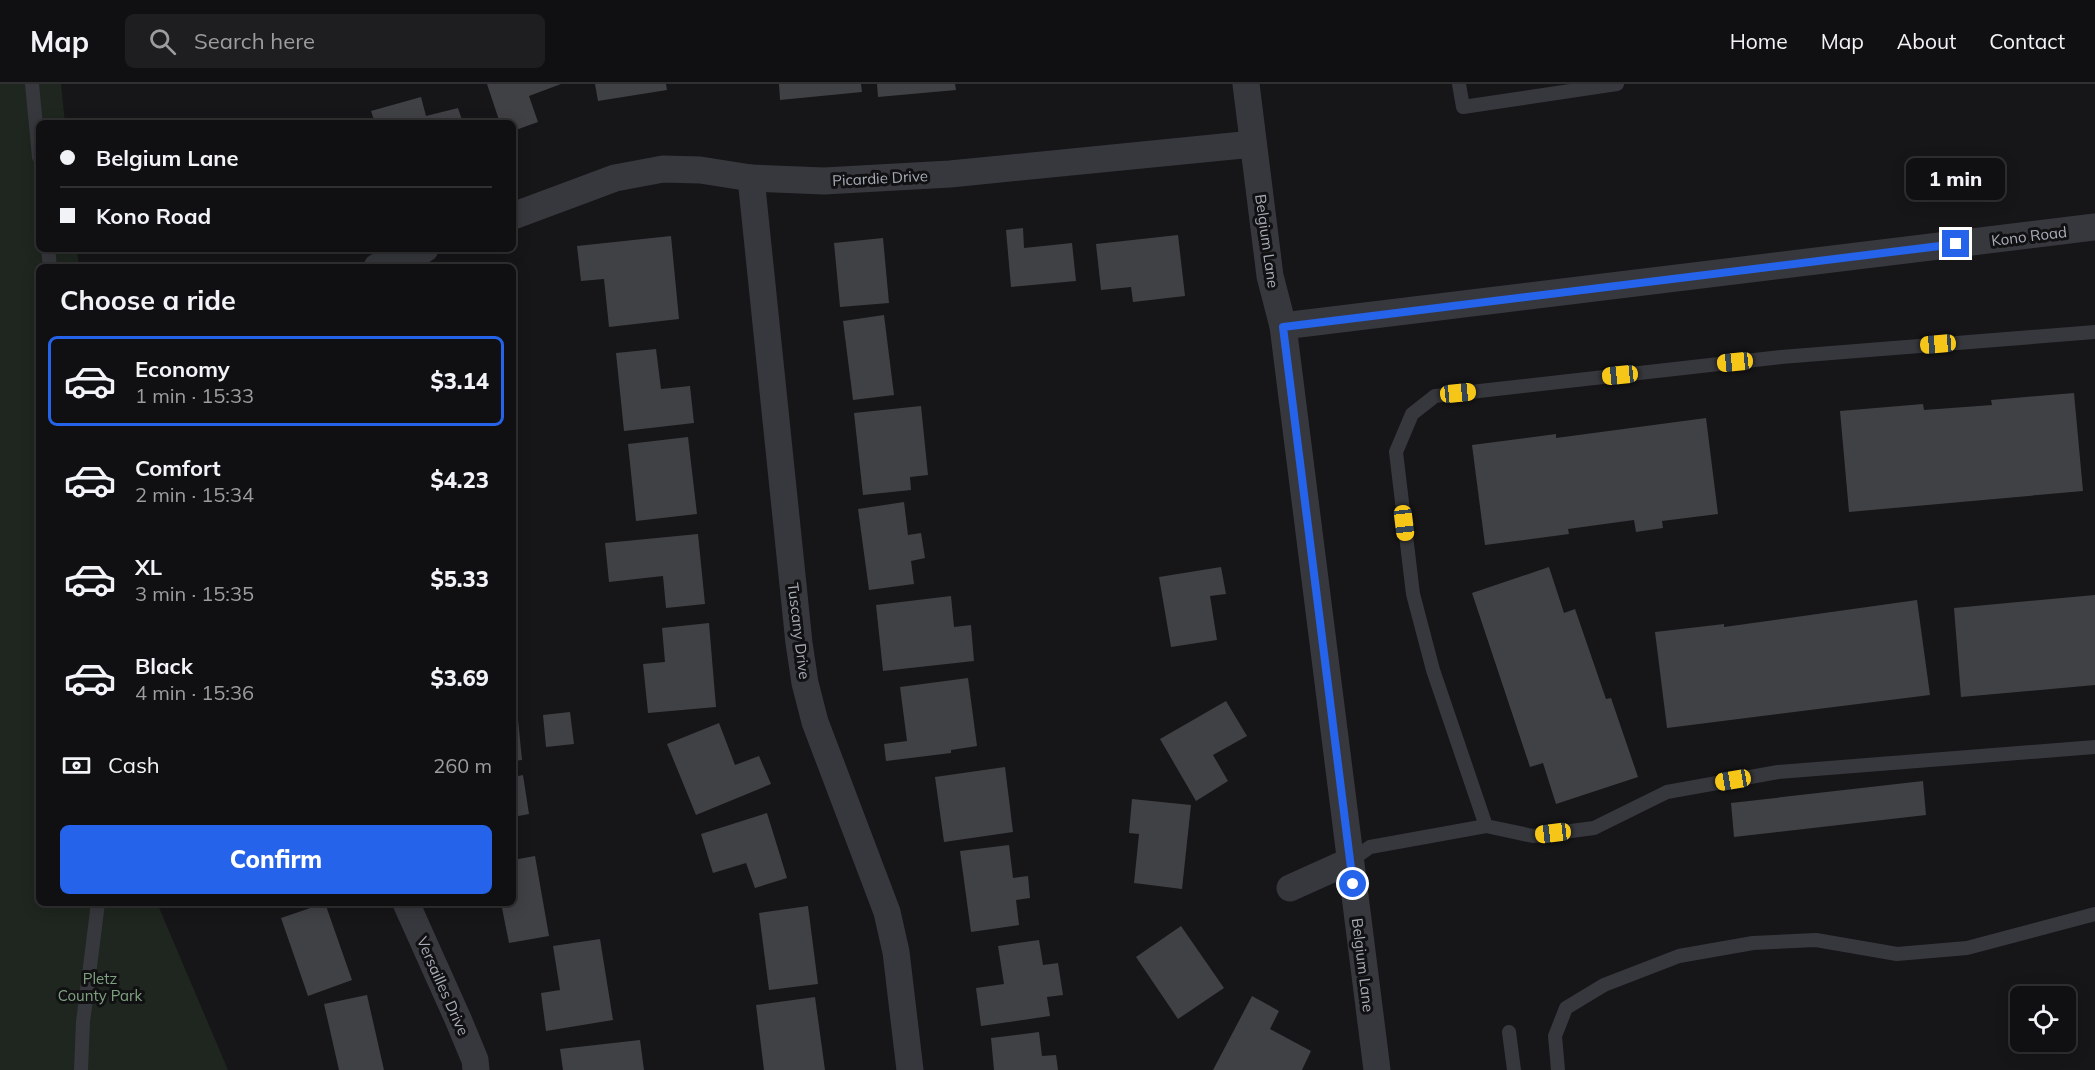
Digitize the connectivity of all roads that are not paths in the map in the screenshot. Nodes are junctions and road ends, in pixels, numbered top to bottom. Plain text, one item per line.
1 (32, 84) edge
2 (1246, 84) edge
3 (1459, 84) edge
4 (1617, 84) edge
5 (36, 126) edge
6 (1254, 144) junction
7 (751, 178) junction
8 (516, 215) edge
9 (2095, 227) edge
10 (417, 252) edge
11 (385, 264) edge
12 (1283, 327) junction
13 (2095, 332) edge
14 (2095, 747) edge
15 (1486, 826) junction
16 (1350, 861) junction
17 (1290, 888) dead end
18 (98, 906) edge
19 (407, 906) edge
20 (2095, 914) edge
21 (1509, 1032) dead end
22 (81, 1070) edge
23 (476, 1070) edge
24 (910, 1070) edge
25 (1377, 1070) edge
26 (1514, 1070) edge
27 (1558, 1070) edge

1 - 5 lane
2 - 6 street, Belgium Lane
3 - 4 lane
6 - 7 street, Picardie Drive
6 - 12 street, Belgium Lane
7 - 8 street, Picardie Drive
7 - 24 street, Tuscany Drive
9 - 12 street, Kono Road
10 - 11 street
12 - 16 street, Belgium Lane
13 - 15 lane
14 - 15 lane
15 - 16 lane
16 - 17 street
16 - 25 street, Belgium Lane
18 - 22 lane
19 - 23 street, Versailles Drive
20 - 27 lane
21 - 26 lane

